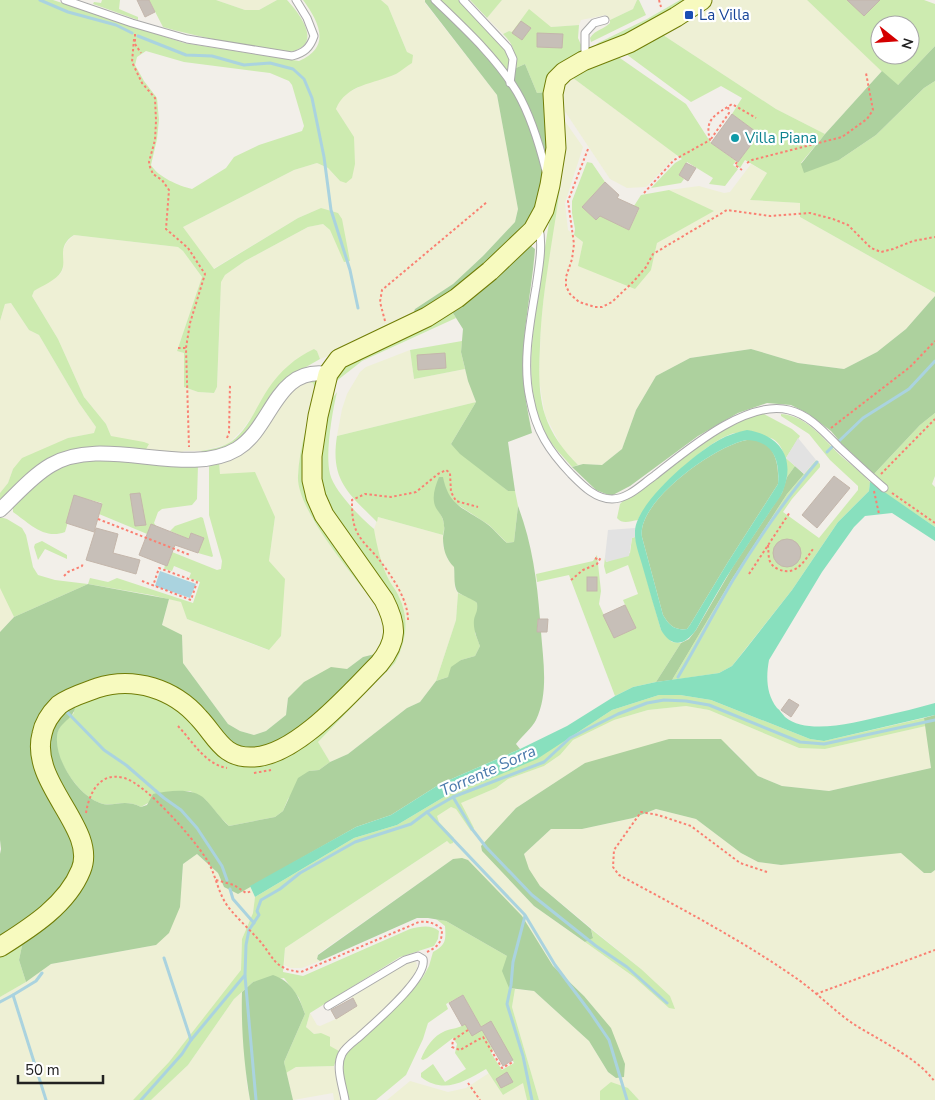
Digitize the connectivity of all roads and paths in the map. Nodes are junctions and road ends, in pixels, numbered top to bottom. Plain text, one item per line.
1 (66, 0) edge
2 (296, 0) edge
3 (435, 0) edge
4 (463, 0) edge
5 (659, 0) edge
6 (702, 0) edge
7 (661, 8) dead end
8 (605, 20) dead end
9 (137, 25) junction
10 (134, 39) junction
11 (585, 50) dead end
12 (141, 53) dead end
13 (866, 74) dead end
14 (510, 83) junction
15 (728, 107) junction
16 (756, 118) dead end
17 (710, 140) junction
18 (588, 150) dead end
19 (737, 162) dead end
20 (747, 163) dead end
21 (742, 170) dead end
22 (550, 185) junction
23 (644, 193) dead end
24 (487, 202) dead end
25 (538, 222) junction
26 (935, 237) edge
27 (389, 335) junction
28 (935, 341) edge
29 (178, 348) dead end
30 (186, 348) junction
31 (328, 374) junction
32 (230, 384) dead end
33 (935, 419) edge
34 (826, 432) junction
35 (221, 443) dead end
36 (190, 459) junction
37 (875, 480) junction
38 (884, 488) joint
39 (478, 507) dead end
40 (0, 510) edge
41 (790, 512) dead end
42 (878, 514) dead end
43 (98, 519) dead end
44 (935, 523) edge
45 (768, 545) junction
46 (813, 549) dead end
47 (190, 556) dead end
48 (601, 557) dead end
49 (377, 558) dead end
50 (595, 558) dead end
51 (599, 560) junction
52 (83, 563) dead end
53 (749, 574) dead end
54 (64, 576) dead end
55 (570, 580) dead end
56 (142, 581) dead end
57 (153, 586) junction
58 (85, 818) dead end
59 (767, 872) dead end
60 (216, 880) junction
61 (252, 891) dead end
62 (0, 947) edge
63 (935, 950) edge
64 (418, 956) junction
65 (816, 994) junction
66 (328, 1006) dead end
67 (468, 1030) dead end
68 (513, 1062) dead end
69 (935, 1082) edge
70 (468, 1083) dead end
71 (345, 1100) edge
72 (480, 1100) edge

1 - 9 lane
2 - 9 lane
3 - 14 lane
4 - 14 lane
5 - 7 path
6 - 22 street
8 - 11 lane
9 - 10 path
10 - 12 path
10 - 30 path
13 - 20 path
14 - 22 lane
15 - 16 path
15 - 17 path
15 - 17 path
17 - 23 path
18 - 26 path
19 - 21 path
22 - 25 street
24 - 27 path
25 - 27 street
25 - 34 lane
27 - 31 street
28 - 34 path
29 - 30 path
30 - 36 path
31 - 36 street
31 - 62 street
32 - 35 path
33 - 37 path
34 - 37 lane
36 - 40 street
37 - 38 lane
37 - 42 path
38 - 44 path
39 - 49 path
41 - 45 path
43 - 47 path
45 - 46 path
45 - 53 path
48 - 51 path
50 - 51 path
51 - 55 path
52 - 54 path
56 - 57 path
57 - 57 path
58 - 60 path
59 - 65 path
60 - 61 path
60 - 64 path
63 - 65 path
64 - 66 lane
64 - 71 lane
65 - 69 path
67 - 68 path
70 - 72 path

